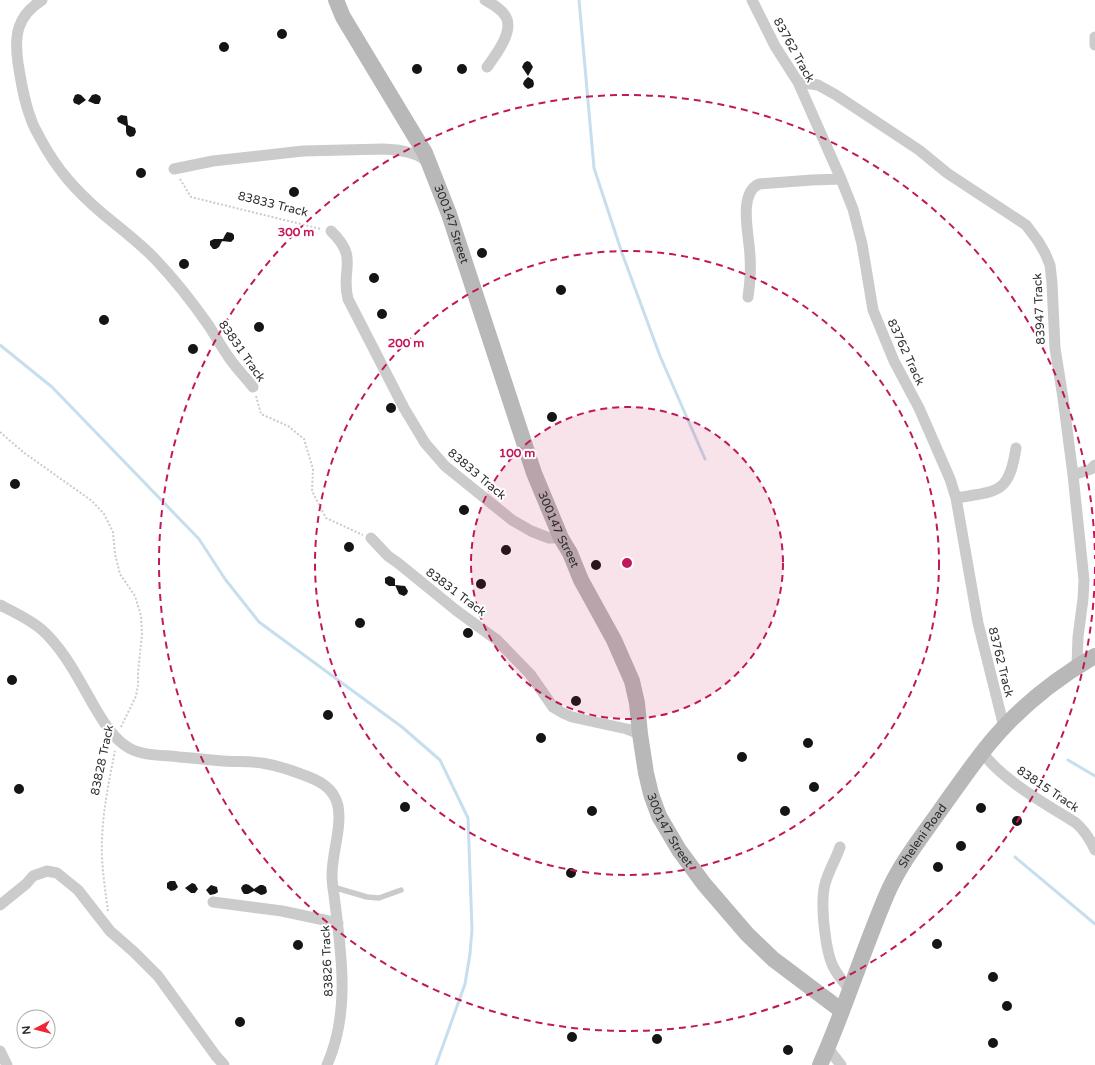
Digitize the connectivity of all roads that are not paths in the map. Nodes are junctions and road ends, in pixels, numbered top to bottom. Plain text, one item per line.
1 (42, 0) edge
2 (336, 0) edge
3 (484, 0) edge
4 (752, 0) edge
5 (1095, 37) edge
6 (1095, 45) edge
7 (487, 67) dead end
8 (798, 82) junction
9 (430, 163) junction
10 (174, 169) road end
11 (841, 179) junction
12 (331, 231) road end
13 (748, 297) dead end
14 (253, 387) road end
15 (1016, 448) dead end
16 (1095, 465) edge
17 (1073, 475) junction
18 (956, 498) junction
19 (371, 538) road end
20 (561, 538) junction
21 (0, 605) edge
22 (1095, 656) edge
23 (1078, 666) junction
24 (1004, 727) junction
25 (640, 734) junction
26 (982, 752) junction
27 (840, 847) dead end
28 (1095, 850) edge
29 (333, 887) junction
30 (401, 890) dead end
31 (213, 902) dead end
32 (0, 905) edge
33 (338, 923) junction
34 (850, 990) junction
35 (842, 1011) junction
36 (827, 1047) junction
37 (0, 1051) edge
38 (7, 1065) edge
39 (224, 1065) edge
40 (327, 1065) edge
41 (820, 1065) edge
42 (841, 1065) edge

1 - 14 street, 83831 Track
2 - 9 street, 300147 Street
3 - 7 street
4 - 8 street, 83762 Track
5 - 6 street
8 - 11 street, 83762 Track
8 - 17 street, 83947 Track
9 - 10 street
9 - 20 street, 300147 Street
11 - 13 street
11 - 18 street, 83762 Track
12 - 20 street, 83833 Track
15 - 18 street
16 - 17 street
17 - 23 street, 83947 Track
18 - 24 street, 83762 Track
19 - 25 street, 83831 Track
20 - 25 street, 300147 Street
21 - 29 street, 83826 Track
22 - 23 street, Sheleni Road
23 - 24 street, Sheleni Road
24 - 26 street, Sheleni Road
25 - 35 street, 300147 Street
26 - 28 street, 83815 Track
26 - 34 street, Sheleni Road
27 - 34 street
29 - 30 lane
29 - 33 street, 83826 Track
31 - 33 street
32 - 39 street
33 - 40 street, 83826 Track
34 - 35 street, Sheleni Road
35 - 36 street, Sheleni Road
36 - 41 street, Sheleni Road
36 - 42 street
37 - 38 street

